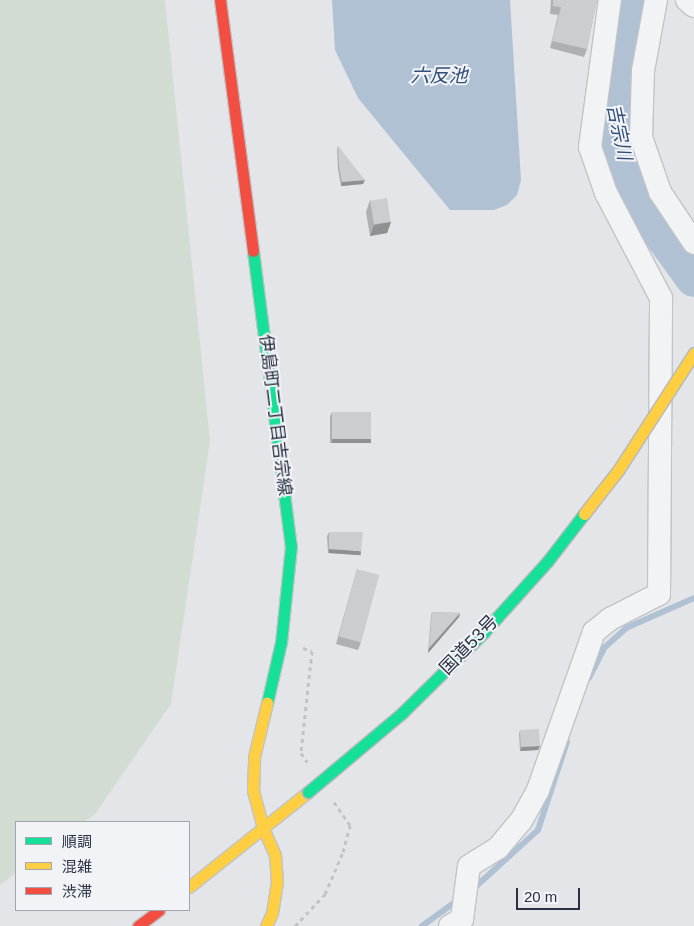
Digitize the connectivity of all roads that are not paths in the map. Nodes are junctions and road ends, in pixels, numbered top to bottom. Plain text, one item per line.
1 (220, 0) edge
2 (610, 0) edge
3 (656, 0) edge
4 (687, 0) edge
5 (694, 6) edge
6 (694, 243) edge
7 (694, 352) edge
8 (263, 828) junction
9 (190, 886) edge
10 (158, 911) edge
11 (138, 926) edge
12 (266, 926) edge
13 (450, 926) edge

1 - 8 main road, 伊島町二丁目吉宗線
2 - 13 street
3 - 6 street
4 - 5 street
7 - 8 main road, 国道53号, bridge
8 - 9 main road, 国道53号
8 - 12 main road, 伊島町二丁目吉宗線
10 - 11 main road

